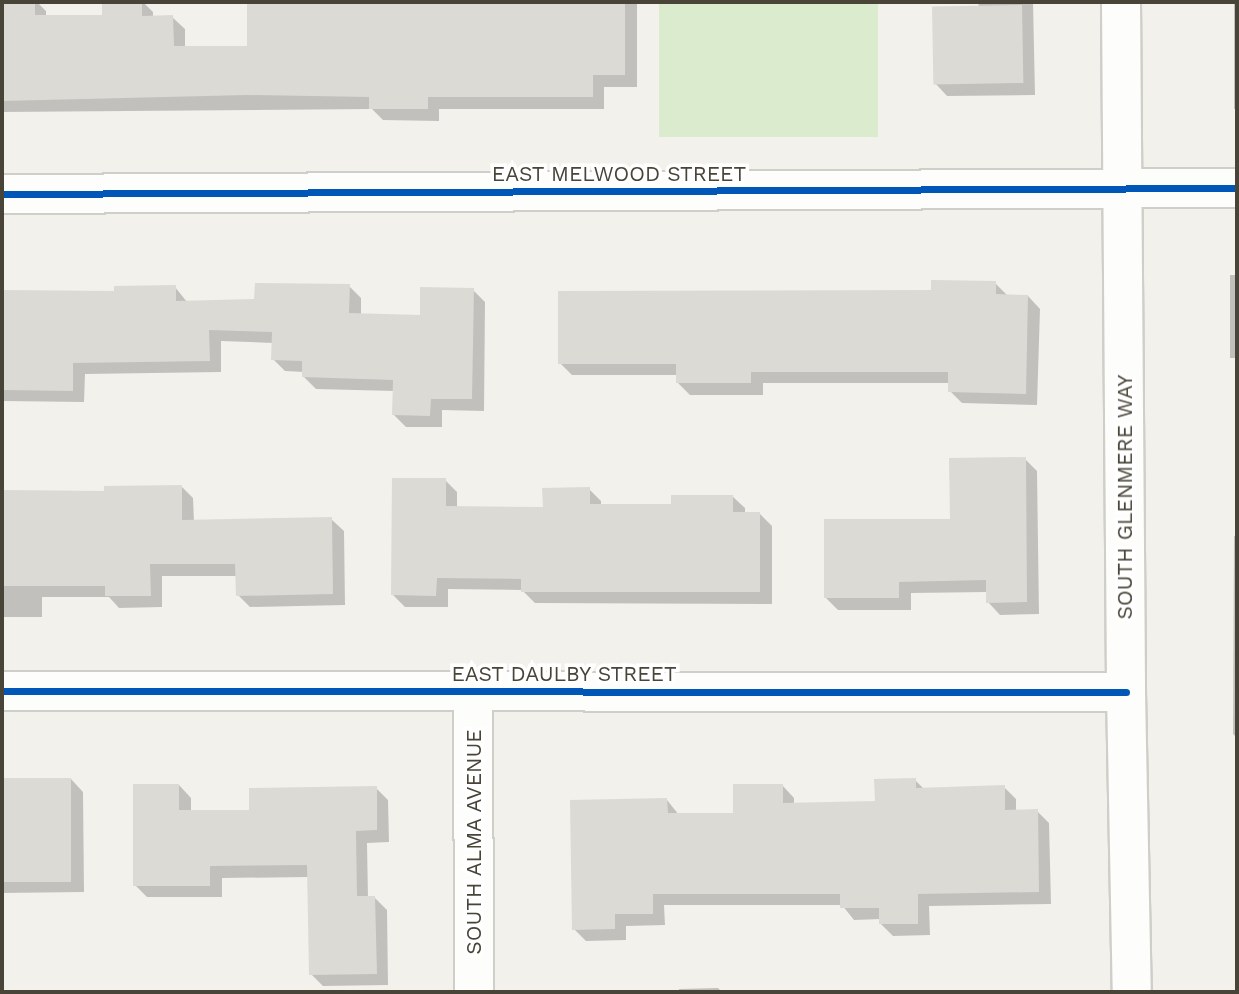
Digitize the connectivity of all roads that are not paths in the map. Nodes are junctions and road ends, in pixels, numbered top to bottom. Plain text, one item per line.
1 (1122, 2) edge
2 (1237, 188) edge
3 (1123, 189) junction
4 (2, 194) edge
5 (2, 691) edge
6 (473, 692) junction
7 (1126, 692) junction
8 (474, 992) edge
9 (1132, 992) edge

1 - 3 street, SOUTH GLENMERE WAY
2 - 3 street, EAST MELWOOD STREET
3 - 4 street, EAST MELWOOD STREET
3 - 7 street, SOUTH GLENMERE WAY
5 - 6 street, EAST DAULBY STREET
6 - 7 street, EAST DAULBY STREET
6 - 8 street, SOUTH ALMA AVENUE
7 - 9 street, SOUTH GLENMERE WAY

